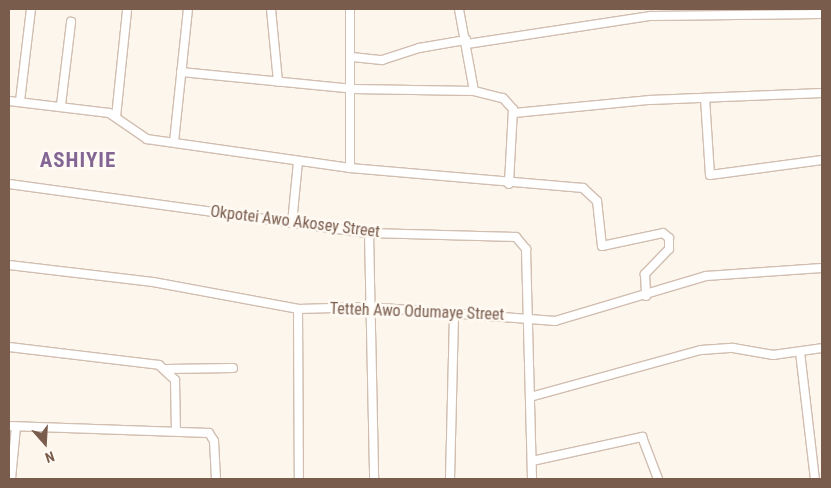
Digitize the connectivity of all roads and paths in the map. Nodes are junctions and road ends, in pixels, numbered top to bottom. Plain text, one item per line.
1 (31, 9) edge
2 (188, 9) edge
3 (272, 9) edge
4 (350, 9) edge
5 (459, 9) edge
6 (822, 9) edge
7 (127, 11) dead end
8 (822, 14) edge
9 (71, 22) dead end
10 (466, 42) junction
11 (352, 57) junction
12 (181, 72) junction
13 (278, 82) junction
14 (353, 89) junction
15 (474, 91) junction
16 (822, 93) edge
17 (705, 98) junction
18 (9, 101) edge
19 (20, 101) junction
20 (61, 105) junction
21 (514, 113) junction
22 (116, 117) junction
23 (174, 142) junction
24 (822, 160) edge
25 (298, 162) junction
26 (350, 168) junction
27 (9, 184) edge
28 (509, 184) junction
29 (292, 223) junction
30 (369, 233) junction
31 (9, 265) edge
32 (822, 268) edge
33 (646, 296) junction
34 (370, 307) junction
35 (298, 309) junction
36 (454, 312) junction
37 (525, 315) junction
38 (9, 347) edge
39 (822, 348) edge
40 (800, 352) junction
41 (233, 368) dead end
42 (167, 369) junction
43 (530, 397) junction
44 (12, 426) edge
45 (176, 430) junction
46 (532, 462) junction
47 (11, 479) edge
48 (216, 479) edge
49 (299, 479) edge
50 (374, 479) edge
51 (450, 479) edge
52 (532, 479) edge
53 (658, 479) edge
54 (815, 479) edge

1 - 19 street
2 - 12 street
3 - 13 street
4 - 11 street
5 - 10 street
6 - 8 street
7 - 22 street
8 - 10 street
9 - 20 street
10 - 11 street
10 - 15 street
11 - 14 street
12 - 13 street
12 - 23 street
13 - 14 street
14 - 15 street
14 - 26 street
15 - 21 street
16 - 17 street
17 - 21 street
17 - 24 street
18 - 19 street
19 - 20 street
20 - 22 street
21 - 28 street
22 - 23 street
23 - 25 street
25 - 26 street
25 - 29 street
26 - 28 street
27 - 29 street, Okpotei Awo Akosey Street
28 - 33 street
29 - 30 street, Okpotei Awo Akosey Street
30 - 34 street
30 - 37 street, Okpotei Awo Akosey Street
31 - 35 street, Tetteh Awo Odumaye Street
32 - 33 street, Tetteh Awo Odumaye Street
33 - 37 street, Tetteh Awo Odumaye Street
34 - 35 street, Tetteh Awo Odumaye Street
34 - 36 street, Tetteh Awo Odumaye Street
34 - 50 street
35 - 49 street
36 - 37 street, Tetteh Awo Odumaye Street
36 - 51 street
37 - 43 street, Okpotei Awo Akosey Street
38 - 42 street
39 - 40 street
40 - 43 street
40 - 54 street
41 - 42 street
42 - 45 street
43 - 46 street, Okpotei Awo Akosey Street
44 - 45 street
44 - 47 street
45 - 48 street
46 - 52 street, Okpotei Awo Akosey Street
46 - 53 street

